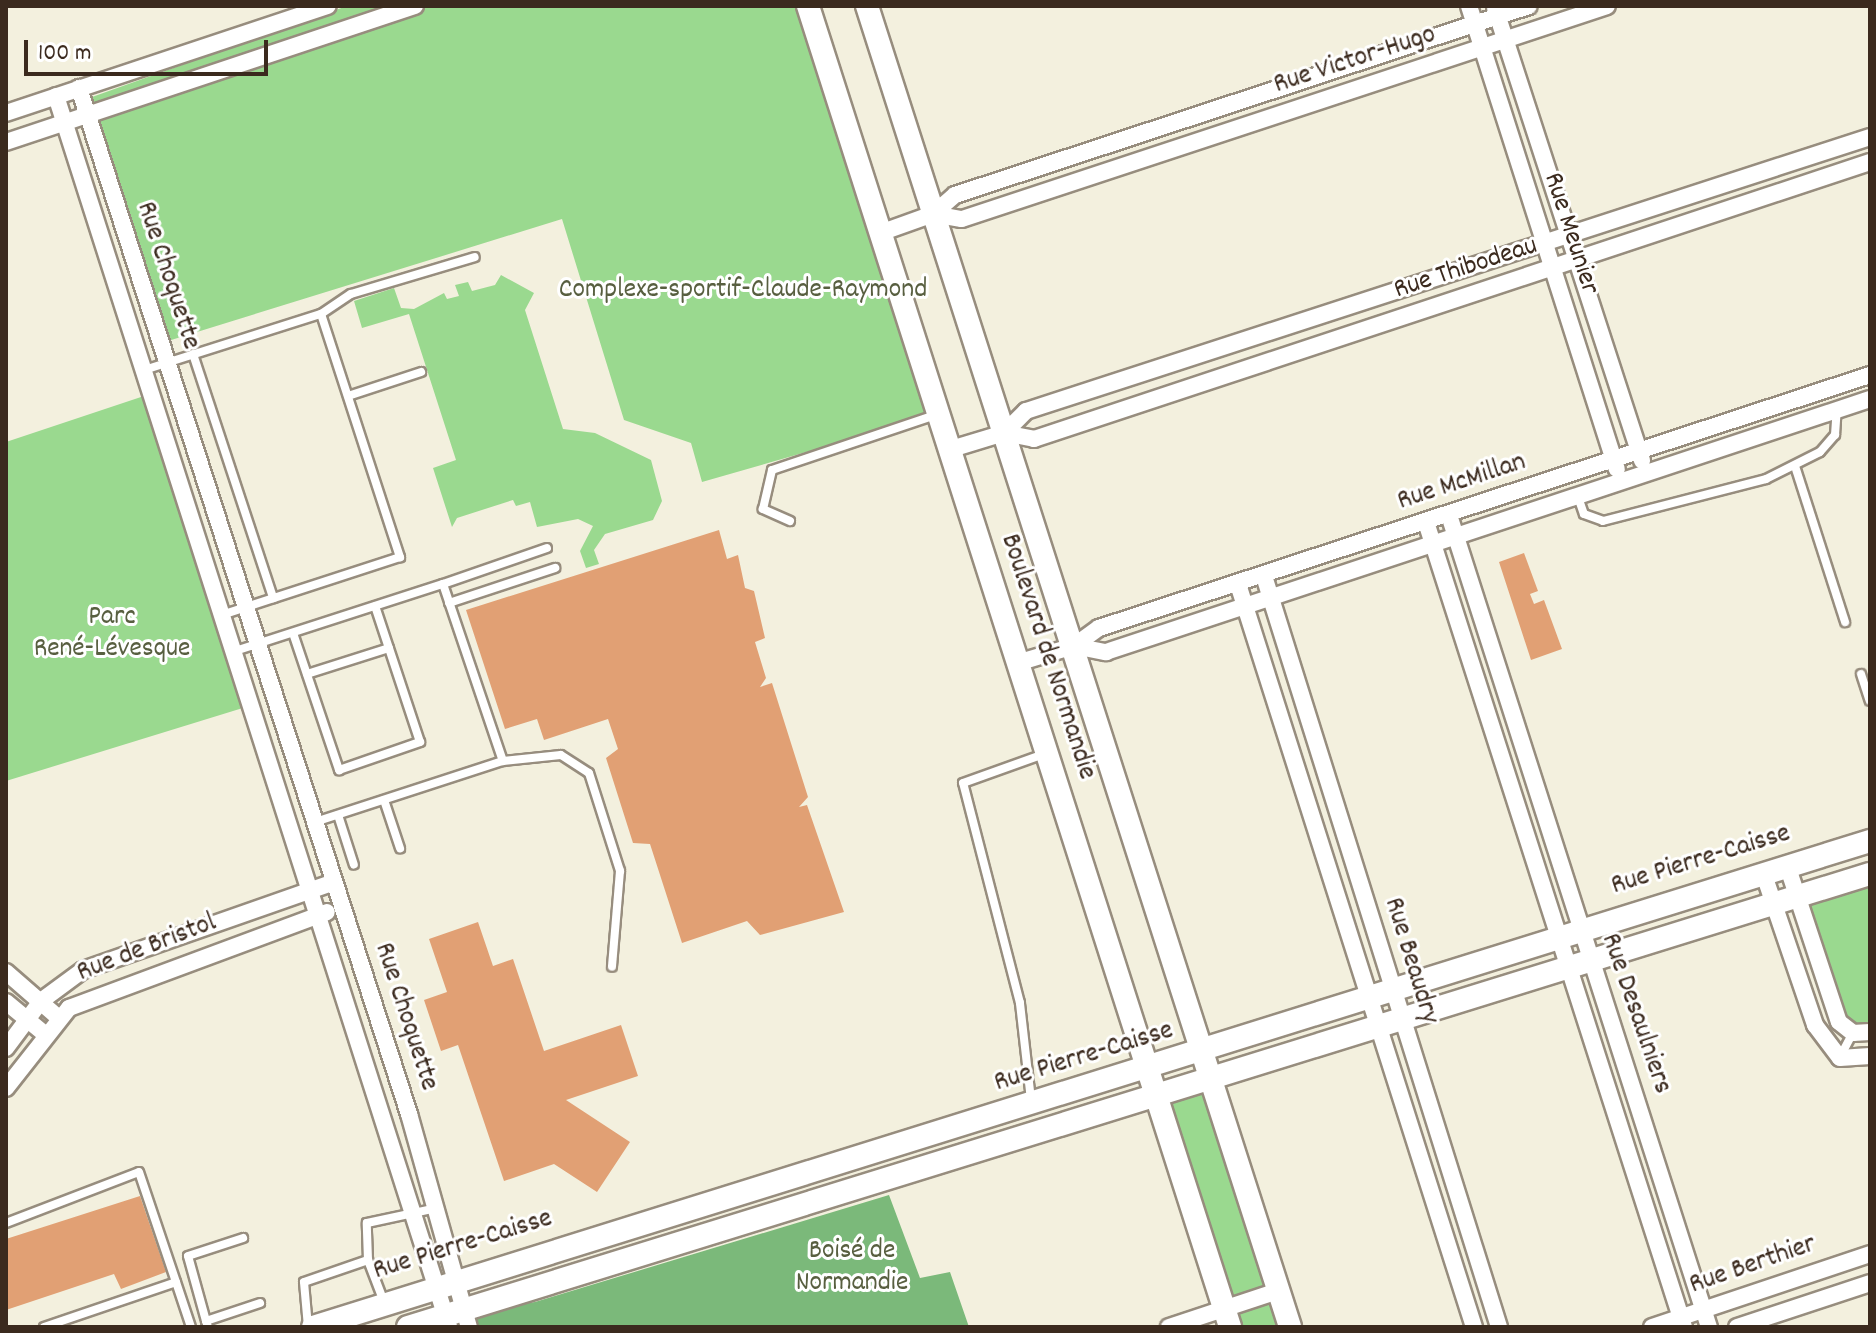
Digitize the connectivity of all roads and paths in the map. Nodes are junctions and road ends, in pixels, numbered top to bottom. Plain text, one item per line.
1 (328, 6) edge
2 (415, 6) edge
3 (808, 6) edge
4 (867, 6) edge
5 (1469, 6) edge
6 (1529, 6) edge
7 (1607, 6) edge
8 (1496, 11) edge
9 (1475, 26) junction
10 (1505, 40) junction
11 (1482, 47) junction
12 (79, 88) junction
13 (56, 96) junction
14 (6, 113) edge
15 (1204, 114) junction
16 (88, 115) junction
17 (65, 123) junction
18 (1211, 136) junction
19 (1870, 137) edge
20 (6, 142) edge
21 (1870, 162) edge
22 (1766, 170) junction
23 (1773, 193) junction
24 (933, 214) junction
25 (880, 233) junction
26 (1567, 235) junction
27 (1545, 242) junction
28 (475, 257) dead end
29 (1577, 260) junction
30 (1553, 267) junction
31 (321, 314) junction
32 (1305, 322) junction
33 (1312, 348) junction
34 (193, 354) junction
35 (167, 362) junction
36 (144, 370) junction
37 (421, 372) dead end
38 (1870, 375) edge
39 (348, 396) junction
40 (1870, 399) edge
41 (1837, 409) junction
42 (936, 415) junction
43 (1004, 433) junction
44 (948, 450) junction
45 (1640, 453) junction
46 (1614, 460) junction
47 (1795, 466) junction
48 (1645, 471) junction
49 (1569, 475) junction
50 (1620, 479) junction
51 (205, 480) junction
52 (182, 487) junction
53 (1577, 493) junction
54 (1449, 515) junction
55 (790, 521) dead end
56 (1426, 522) junction
57 (1456, 536) junction
58 (1432, 543) junction
59 (547, 548) dead end
60 (555, 568) dead end
61 (1264, 576) junction
62 (443, 584) junction
63 (1238, 584) junction
64 (273, 598) junction
65 (1271, 600) junction
66 (449, 603) junction
67 (375, 606) junction
68 (246, 607) junction
69 (1245, 607) junction
70 (220, 615) junction
71 (1845, 622) dead end
72 (293, 633) junction
73 (258, 644) junction
74 (1074, 646) junction
75 (389, 648) junction
76 (232, 652) junction
77 (1017, 663) junction
78 (307, 674) junction
79 (1861, 674) dead end
80 (1870, 701) edge
81 (285, 726) junction
82 (259, 734) junction
83 (1522, 748) junction
84 (1047, 753) junction
85 (1501, 754) junction
86 (503, 761) junction
87 (1327, 776) junction
88 (1301, 784) junction
89 (384, 800) junction
90 (338, 815) junction
91 (315, 822) junction
92 (1870, 841) edge
93 (400, 848) dead end
94 (354, 865) dead end
95 (1787, 865) junction
96 (1763, 872) junction
97 (1870, 874) edge
98 (334, 882) junction
99 (309, 892) junction
100 (1796, 896) junction
101 (1773, 903) junction
102 (342, 908) junction
103 (319, 915) junction
104 (1569, 933) junction
105 (1590, 957) junction
106 (1567, 964) junction
107 (612, 967) dead end
108 (6, 972) edge
109 (1392, 991) junction
110 (1368, 998) junction
111 (41, 1001) junction
112 (6, 1002) edge
113 (26, 1018) junction
114 (59, 1018) junction
115 (1400, 1019) junction
116 (1377, 1027) junction
117 (1861, 1032) edge
118 (46, 1035) junction
119 (6, 1048) edge
120 (1201, 1054) junction
121 (1870, 1056) edge
122 (1840, 1058) junction
123 (1150, 1069) junction
124 (1210, 1082) junction
125 (6, 1088) edge
126 (1159, 1099) junction
127 (1031, 1105) junction
128 (409, 1114) junction
129 (386, 1121) junction
130 (968, 1124) junction
131 (1041, 1135) junction
132 (872, 1153) junction
133 (976, 1155) junction
134 (1656, 1159) junction
135 (1445, 1161) junction
136 (1633, 1166) junction
137 (1422, 1168) junction
138 (879, 1184) junction
139 (763, 1186) junction
140 (437, 1207) junction
141 (414, 1215) junction
142 (771, 1217) junction
143 (6, 1223) edge
144 (243, 1238) dead end
145 (1476, 1254) junction
146 (1870, 1254) edge
147 (368, 1260) junction
148 (1453, 1261) junction
149 (176, 1282) junction
150 (446, 1282) junction
151 (1870, 1283) edge
152 (1763, 1289) junction
153 (1278, 1291) junction
154 (1741, 1296) junction
155 (385, 1302) junction
156 (260, 1303) dead end
157 (1703, 1309) junction
158 (1228, 1318) edge
159 (457, 1319) edge
160 (1775, 1321) edge
161 (1682, 1322) edge
162 (207, 1324) edge
163 (1745, 1326) edge
164 (44, 1327) edge
165 (191, 1327) edge
166 (310, 1327) edge
167 (408, 1327) edge
168 (1169, 1327) edge
169 (1290, 1327) edge
170 (1474, 1327) edge
171 (1499, 1327) edge
172 (1652, 1327) edge
173 (1709, 1327) edge

1 - 12 street
2 - 16 street
3 - 25 street, Boulevard de Normandie
4 - 24 street, Boulevard de Normandie
5 - 9 street, Rue Meunier
6 - 8 street, Rue Victor-Hugo
7 - 10 street, Rue Victor-Hugo
8 - 9 street, Rue Victor-Hugo
8 - 10 street, Rue Meunier
9 - 11 street, Rue Meunier
9 - 15 street, Rue Victor-Hugo
10 - 11 street, Rue Victor-Hugo
10 - 26 street, Rue Meunier
11 - 18 street, Rue Victor-Hugo
11 - 27 street, Rue Meunier
12 - 13 street
12 - 16 street, Rue Choquette
13 - 14 street
13 - 17 street, Rue Choquette
15 - 18 street
15 - 24 street, Rue Victor-Hugo
16 - 17 street
16 - 35 street, Rue Choquette
17 - 20 street
17 - 36 street, Rue Choquette
18 - 24 street, Rue Victor-Hugo
19 - 22 street, Rue Thibodeau
21 - 23 street, Rue Thibodeau
22 - 23 street
22 - 26 street, Rue Thibodeau
23 - 29 street, Rue Thibodeau
24 - 25 street, Rue Victor-Hugo
24 - 43 street, Boulevard de Normandie
25 - 42 street, Boulevard de Normandie
26 - 27 street, Rue Thibodeau
26 - 29 street, Rue Meunier
27 - 30 street, Rue Meunier
27 - 32 street, Rue Thibodeau
28 - 31 lane
29 - 30 street, Rue Thibodeau
29 - 45 street, Rue Meunier
30 - 33 street, Rue Thibodeau
30 - 46 street, Rue Meunier
31 - 34 lane
31 - 39 lane
32 - 33 street
32 - 43 street, Rue Thibodeau
33 - 43 street, Rue Thibodeau
34 - 35 lane
34 - 64 lane
35 - 36 lane
35 - 51 street, Rue Choquette
36 - 52 street, Rue Choquette
37 - 39 lane
38 - 45 street, Rue McMillan
39 - 64 lane
40 - 41 street, Rue McMillan
41 - 47 lane
41 - 48 street, Rue McMillan
42 - 44 street, Boulevard de Normandie
42 - 55 lane
43 - 44 street, Rue Thibodeau
43 - 74 street, Boulevard de Normandie
44 - 77 street, Boulevard de Normandie
45 - 46 street, Rue McMillan
45 - 48 street, Rue Meunier
46 - 49 street, Rue McMillan
46 - 50 street, Rue Meunier
47 - 53 lane
47 - 71 lane
48 - 50 street, Rue McMillan
49 - 53 street
49 - 54 street, Rue McMillan
50 - 53 street, Rue McMillan
51 - 52 street
51 - 68 street, Rue Choquette
52 - 70 street, Rue Choquette
53 - 57 street, Rue McMillan
54 - 56 street, Rue McMillan
54 - 57 street, Rue Desaulniers
56 - 58 street, Rue Desaulniers
56 - 61 street, Rue McMillan
57 - 58 street, Rue McMillan
57 - 83 street, Rue Desaulniers
58 - 65 street, Rue McMillan
58 - 85 street, Rue Desaulniers
59 - 62 lane
60 - 66 lane
61 - 63 street, Rue McMillan
61 - 65 street, Rue Beaudry
62 - 66 lane
62 - 67 lane
63 - 69 street, Rue Beaudry
63 - 74 street, Rue McMillan
64 - 68 lane
65 - 69 street, Rue McMillan
65 - 87 street, Rue Beaudry
66 - 86 lane
67 - 72 lane
67 - 75 lane
68 - 70 lane
68 - 73 street, Rue Choquette
69 - 74 street, Rue McMillan
69 - 88 street, Rue Beaudry
70 - 76 street, Rue Choquette
72 - 73 lane
72 - 78 lane
73 - 76 lane
73 - 81 street, Rue Choquette
74 - 77 street, Rue McMillan
74 - 120 street, Boulevard de Normandie
75 - 78 lane
75 - 78 lane
76 - 82 street, Rue Choquette
77 - 84 street, Boulevard de Normandie
79 - 80 lane
81 - 82 street
81 - 91 street, Rue Choquette
82 - 99 street, Rue Choquette
83 - 85 lane
83 - 104 street, Rue Desaulniers
84 - 123 street, Boulevard de Normandie
84 - 127 lane
85 - 104 street, Rue Desaulniers
86 - 89 lane
86 - 107 lane
87 - 88 street
87 - 109 street, Rue Beaudry
88 - 110 street, Rue Beaudry
89 - 90 lane
89 - 93 lane
90 - 91 lane
90 - 94 lane
91 - 98 street, Rue Choquette
92 - 95 street, Rue Pierre-Caisse
95 - 96 street, Rue Pierre-Caisse
95 - 100 street
96 - 101 street
96 - 104 street, Rue Pierre-Caisse
97 - 100 street
98 - 99 street, Rue de Bristol
98 - 102 street, Rue Choquette
99 - 103 street, Rue Choquette
99 - 111 street, Rue de Bristol
100 - 101 street
100 - 117 street
101 - 105 street
101 - 122 street
102 - 103 street, Rue de Bristol
102 - 128 street, Rue Choquette
103 - 114 street, Rue de Bristol
103 - 129 street, Rue Choquette
104 - 105 street, Rue Desaulniers
104 - 106 street, Rue Desaulniers
104 - 109 street, Rue Pierre-Caisse
105 - 106 street
105 - 134 street, Rue Desaulniers
106 - 115 street
106 - 136 street, Rue Desaulniers
108 - 111 street
109 - 110 street, Rue Pierre-Caisse
109 - 115 street, Rue Beaudry
110 - 116 street, Rue Beaudry
110 - 120 street, Rue Pierre-Caisse
111 - 113 street, Rue de Bristol
111 - 114 street
112 - 113 street
113 - 118 street
113 - 119 street, Rue de Bristol
114 - 118 street, Rue de Bristol
115 - 116 street
115 - 135 street, Rue Beaudry
116 - 124 street
116 - 137 street, Rue Beaudry
117 - 122 lane
118 - 125 street, Rue de Bristol
120 - 123 street, Rue Pierre-Caisse
120 - 124 street, Boulevard de Normandie
121 - 122 street
123 - 126 street, Boulevard de Normandie
123 - 127 street, Rue Pierre-Caisse
124 - 126 street
124 - 153 street, Boulevard de Normandie
126 - 131 street
126 - 158 street, Boulevard de Normandie
127 - 130 street, Rue Pierre-Caisse
127 - 131 street
128 - 129 lane
128 - 140 street, Rue Choquette
129 - 141 street, Rue Choquette
130 - 132 street, Rue Pierre-Caisse
130 - 133 street
131 - 133 street
132 - 138 street
132 - 139 street, Rue Pierre-Caisse
133 - 138 street
134 - 136 street
134 - 157 street, Rue Desaulniers
135 - 137 street
135 - 145 street, Rue Beaudry
136 - 161 street, Rue Desaulniers
137 - 148 street, Rue Beaudry
138 - 142 street
139 - 142 street
139 - 150 street, Rue Pierre-Caisse
140 - 141 lane
140 - 150 street, Rue Choquette
141 - 147 lane
141 - 150 street, Rue Choquette
142 - 159 street
143 - 149 lane
144 - 162 lane
145 - 148 street
145 - 171 street, Rue Beaudry
146 - 152 street, Rue Berthier
147 - 155 lane
147 - 166 lane
148 - 170 street, Rue Beaudry
149 - 164 lane
149 - 165 lane
150 - 155 street, Rue Pierre-Caisse
150 - 159 street, Rue Choquette
151 - 160 street, Rue Berthier
152 - 154 street, Rue Berthier
152 - 160 street
153 - 158 street
153 - 169 street, Boulevard de Normandie
154 - 157 street, Rue Berthier
154 - 163 street
155 - 166 street, Rue Pierre-Caisse
156 - 162 lane
157 - 161 street, Rue Berthier
157 - 173 street, Rue Desaulniers
158 - 168 street
159 - 167 street
160 - 163 street, Rue Berthier
161 - 172 street, Rue Berthier

